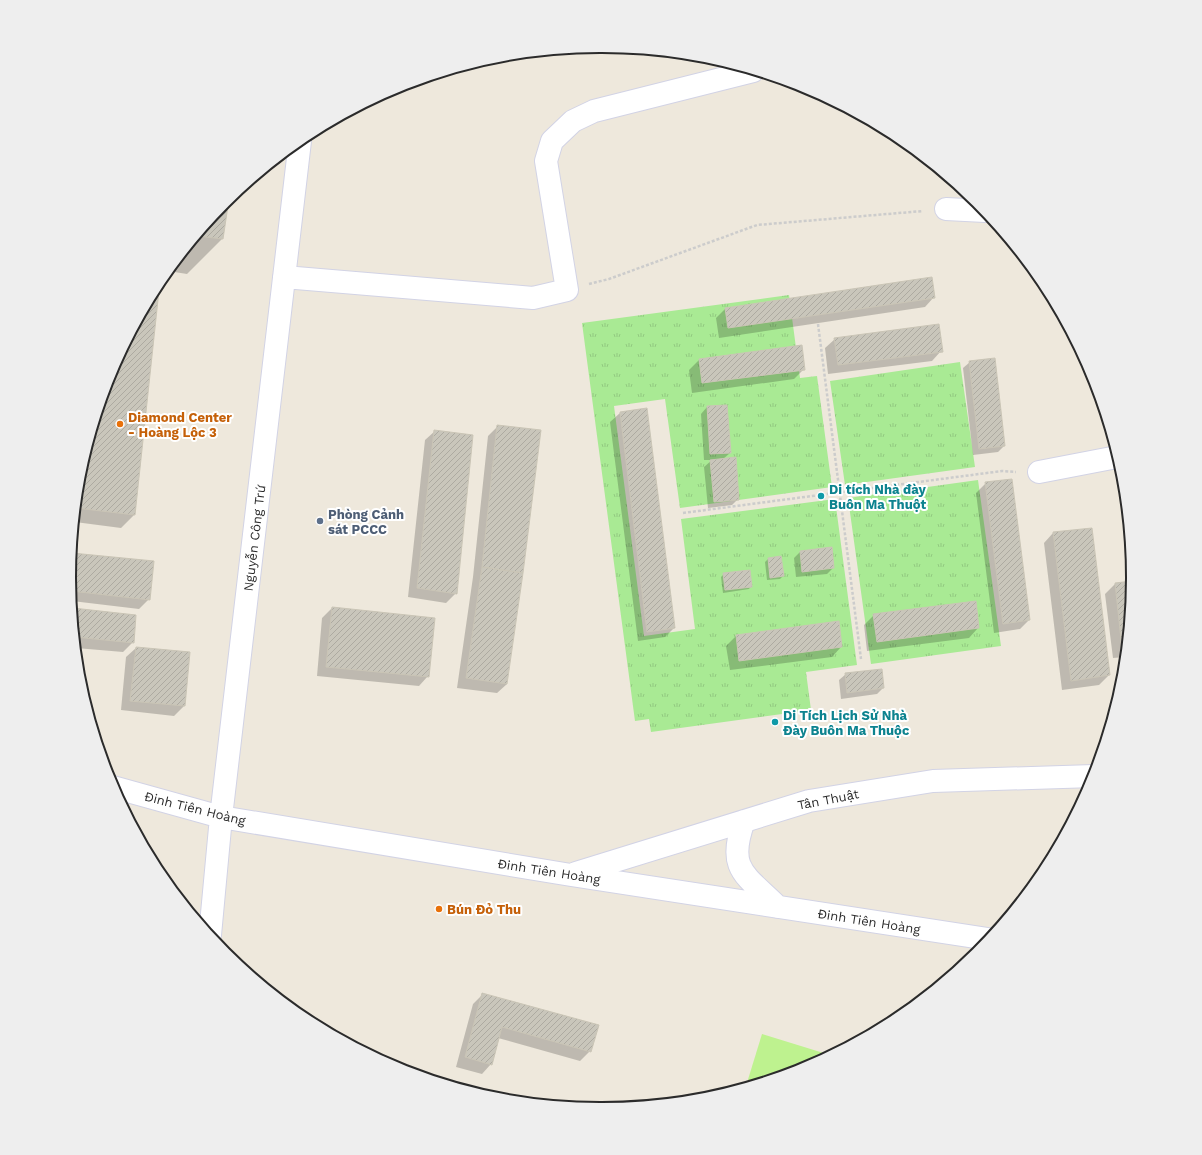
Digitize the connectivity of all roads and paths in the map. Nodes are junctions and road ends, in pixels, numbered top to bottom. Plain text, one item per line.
1 (744, 73) edge
2 (299, 149) edge
3 (946, 209) joint
4 (975, 210) edge
5 (284, 277) junction
6 (567, 290) junction
7 (818, 324) dead end
8 (1111, 458) edge
9 (1002, 471) dead end
10 (1039, 472) dead end
11 (839, 492) junction
12 (683, 513) dead end
13 (861, 659) dead end
14 (1087, 776) edge
15 (121, 789) edge
16 (221, 817) junction
17 (744, 821) junction
18 (571, 875) junction
19 (778, 907) junction
20 (211, 927) edge
21 (981, 938) edge

1 - 6 street
2 - 5 street, Nguyễn Công Trứ
3 - 4 street
3 - 6 path
5 - 6 street
5 - 16 street, Nguyễn Công Trứ
7 - 11 path
8 - 10 street
9 - 11 path
11 - 12 path
11 - 13 path
14 - 17 street, Tân Thuật
15 - 16 street, Đinh Tiên Hoàng
16 - 18 street, Đinh Tiên Hoàng
16 - 20 street, Nguyễn Công Trứ
17 - 18 street, Tân Thuật
17 - 19 street
18 - 19 street, Đinh Tiên Hoàng
19 - 21 street, Đinh Tiên Hoàng

